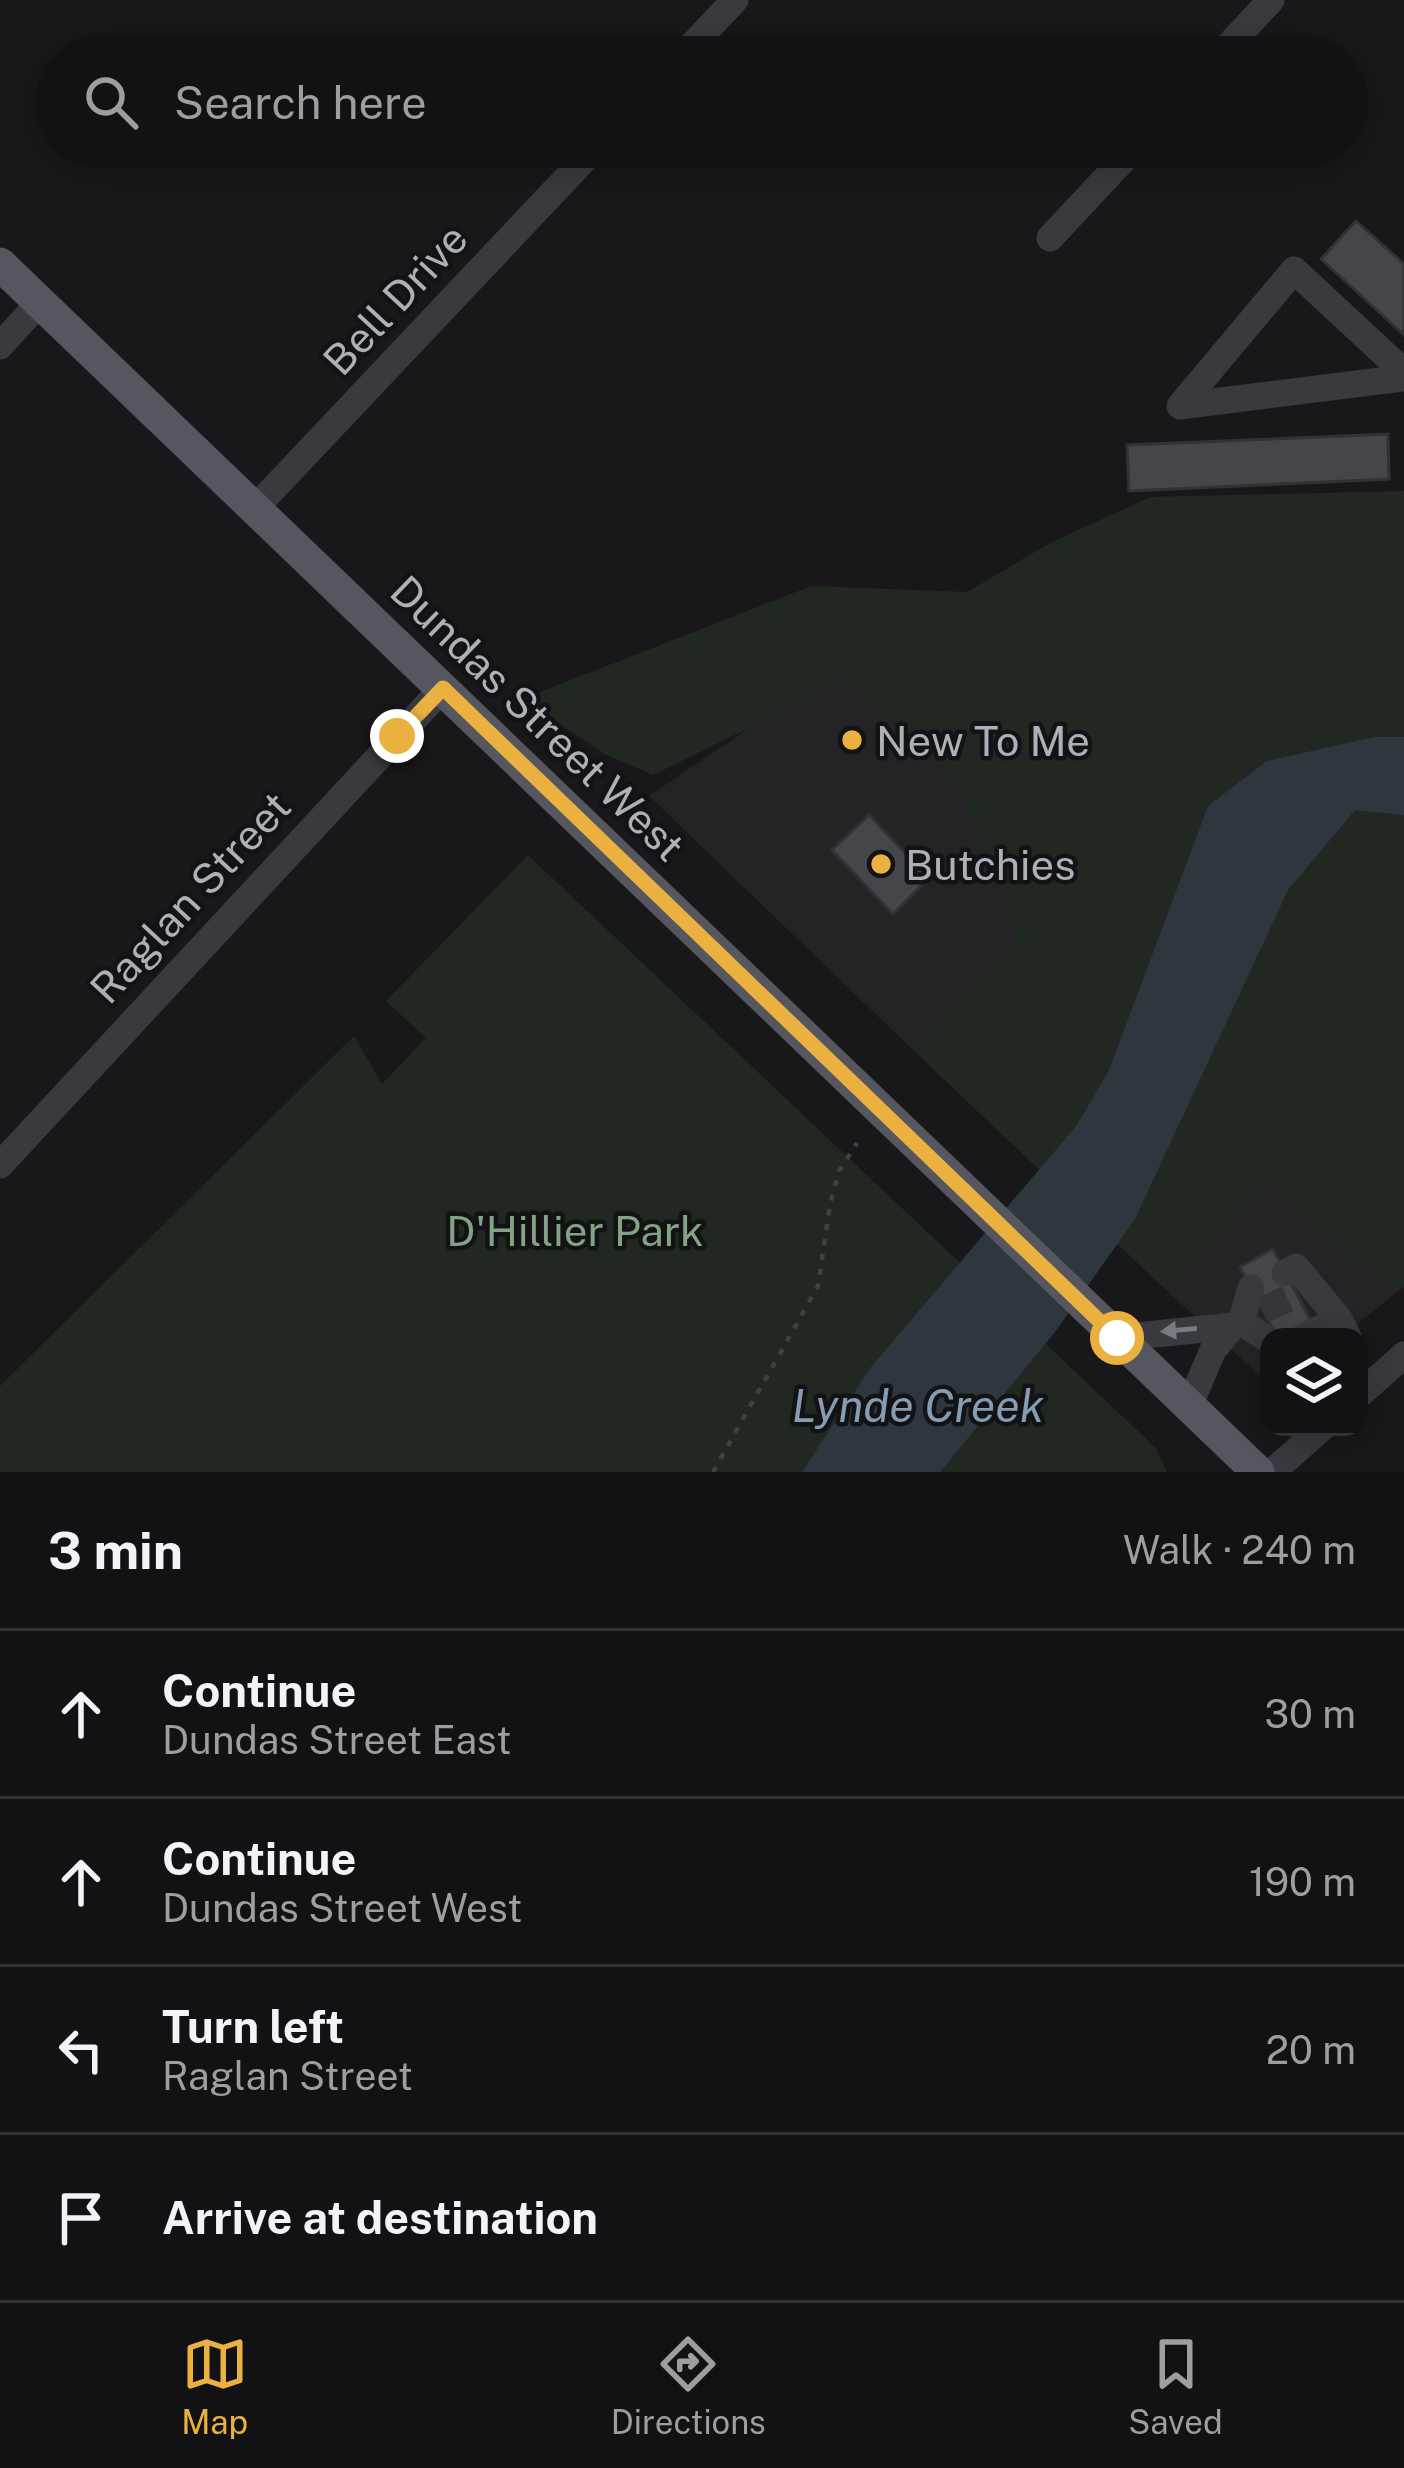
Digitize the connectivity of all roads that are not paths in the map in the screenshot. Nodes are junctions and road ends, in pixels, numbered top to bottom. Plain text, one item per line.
1 (735, 0) edge
2 (1271, 0) edge
3 (701, 36) edge
4 (1238, 36) edge
5 (576, 168) edge
6 (1115, 168) edge
7 (1050, 238) dead end
8 (0, 264) edge
9 (40, 302) junction
10 (0, 346) edge
11 (1404, 375) edge
12 (256, 508) junction
13 (443, 688) junction
14 (0, 1165) edge
15 (1298, 1284) dead end
16 (1247, 1312) junction
17 (1343, 1328) edge
18 (1260, 1329) edge
19 (1117, 1338) junction
20 (1394, 1364) edge
21 (1368, 1387) edge
22 (1189, 1406) junction
23 (1313, 1436) edge
24 (1258, 1472) edge
25 (1272, 1472) edge

1 - 3 street
2 - 4 street
5 - 12 street, Bell Drive
6 - 7 street
8 - 9 main road, Dundas Street West
9 - 10 street
9 - 12 main road, Dundas Street West
11 - 11 street
12 - 13 main road, Dundas Street West
13 - 14 street, Raglan Street
13 - 19 main road, Dundas Street West
15 - 17 street
16 - 18 street
16 -> 19 street
16 - 22 street
19 - 22 main road
20 - 21 street
22 - 24 main road
23 - 25 street

